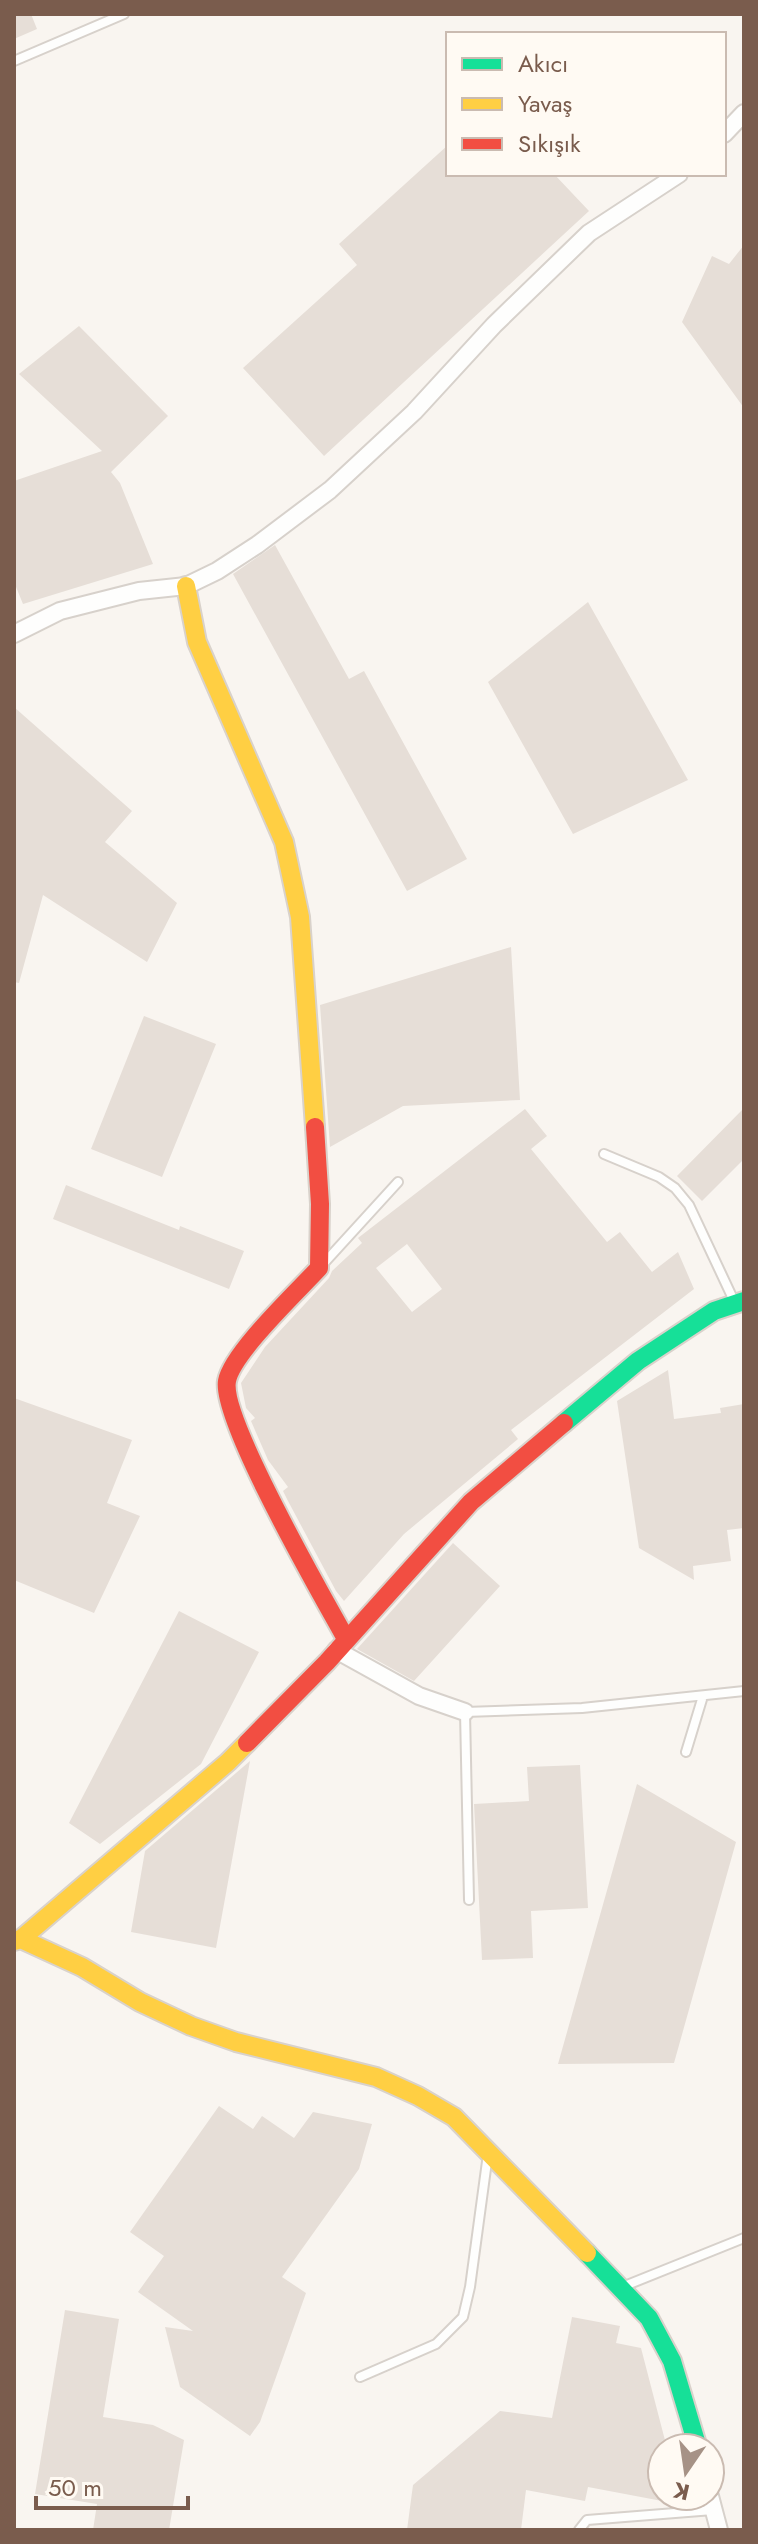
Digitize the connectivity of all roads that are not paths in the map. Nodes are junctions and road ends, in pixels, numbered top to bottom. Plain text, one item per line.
1 (124, 14) edge
2 (14, 61) edge
3 (744, 113) edge
4 (726, 132) edge
5 (676, 176) edge
6 (186, 586) junction
7 (14, 634) edge
8 (604, 1154) dead end
9 (398, 1182) dead end
10 (319, 1268) junction
11 (740, 1303) edge
12 (341, 1645) junction
13 (744, 1691) edge
14 (703, 1696) junction
15 (465, 1712) junction
16 (686, 1752) dead end
17 (469, 1900) dead end
18 (18, 1940) edge
19 (488, 2150) junction
20 (744, 2238) edge
21 (621, 2287) junction
22 (360, 2377) dead end
23 (694, 2432) edge
24 (646, 2512) edge
25 (579, 2530) edge

1 - 2 lane
3 - 4 street
5 - 6 street
6 - 7 street
6 - 10 street
8 - 11 lane
9 - 10 lane
10 - 12 street
11 - 12 street
12 - 15 street
12 - 18 street
13 - 14 lane
14 - 15 lane
14 - 16 lane
15 - 17 lane
18 - 19 street
19 - 21 street
19 - 22 lane
20 - 21 lane
21 - 23 street
24 - 25 lane

